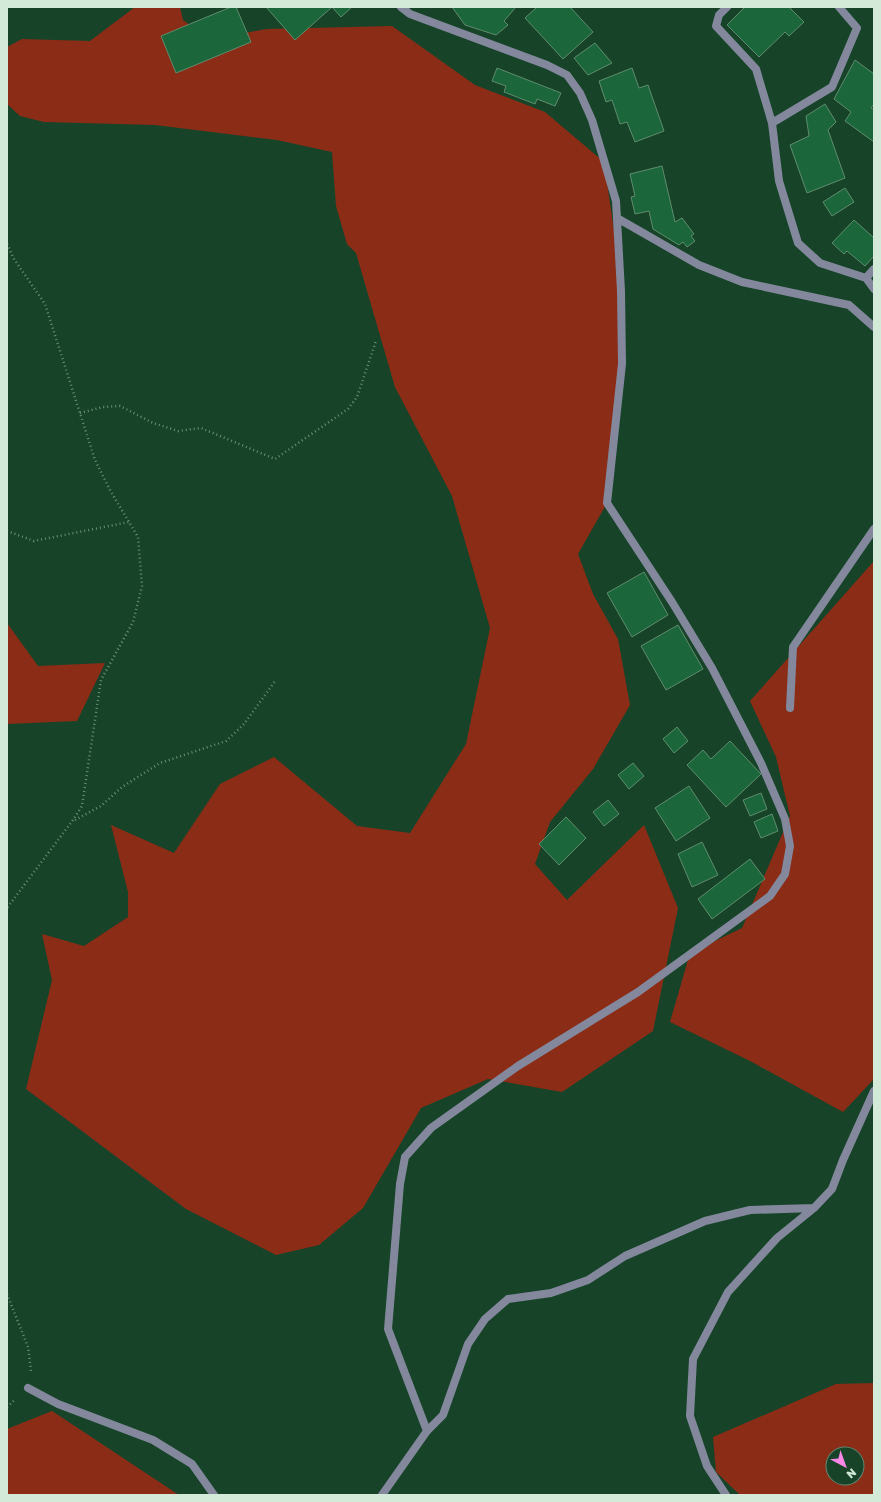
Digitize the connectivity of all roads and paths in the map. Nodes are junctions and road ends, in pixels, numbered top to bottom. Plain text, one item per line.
1 (401, 7) edge
2 (727, 7) edge
3 (840, 7) edge
4 (772, 123) junction
5 (617, 218) junction
6 (7, 244) edge
7 (874, 269) edge
8 (866, 278) junction
9 (874, 289) edge
10 (874, 327) edge
11 (376, 341) dead end
12 (80, 412) junction
13 (129, 522) junction
14 (874, 529) edge
15 (7, 531) edge
16 (276, 680) dead end
17 (790, 708) dead end
18 (73, 820) junction
19 (7, 908) edge
20 (874, 1092) edge
21 (814, 1208) junction
22 (7, 1294) edge
23 (28, 1388) joint
24 (427, 1431) junction
25 (384, 1494) edge
26 (214, 1495) edge
27 (726, 1495) edge

1 - 5 street
2 - 4 street
3 - 4 street
4 - 8 street
5 - 10 street
5 - 24 street
6 - 12 path
7 - 8 street
8 - 9 street
11 - 12 path
12 - 13 path
13 - 15 path
13 - 18 path
14 - 17 street
16 - 18 path
18 - 19 path
20 - 21 street
21 - 24 street
21 - 27 street
22 - 23 path
23 - 26 street
24 - 25 street

